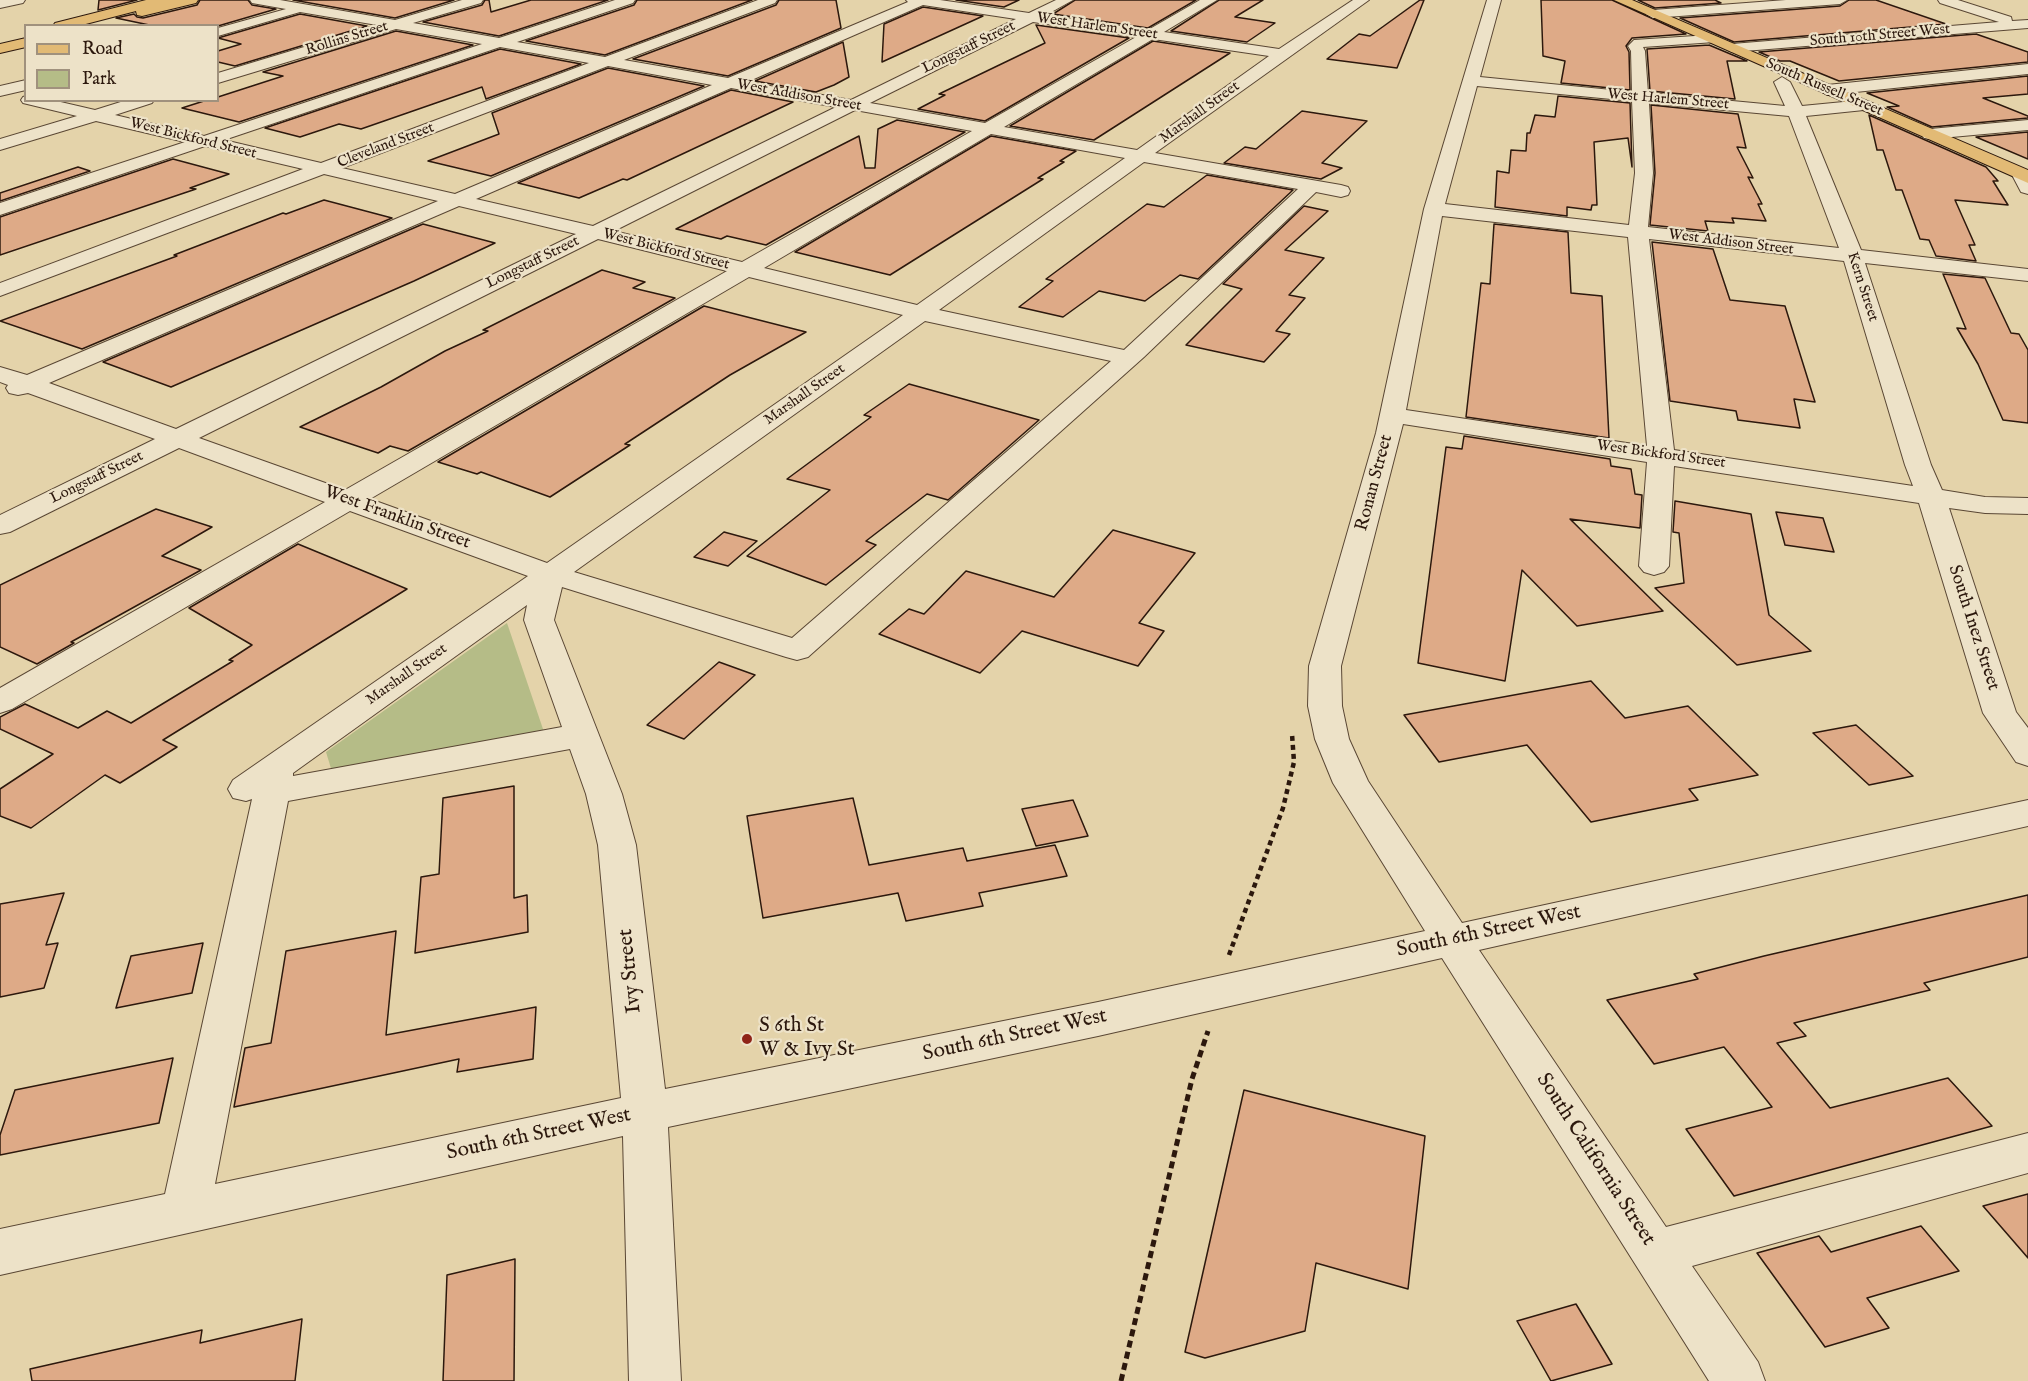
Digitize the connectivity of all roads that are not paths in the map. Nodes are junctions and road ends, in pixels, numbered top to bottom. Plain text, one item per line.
1 (18, 0) edge
2 (162, 0) edge
3 (191, 0) edge
4 (257, 0) edge
5 (333, 0) edge
6 (476, 0) edge
7 (628, 0) edge
8 (770, 0) edge
9 (919, 0) edge
10 (1066, 0) edge
11 (1210, 0) edge
12 (1362, 0) edge
13 (1494, 0) edge
14 (1621, 0) edge
15 (1840, 0) edge
16 (1945, 0) edge
17 (0, 4) edge
18 (304, 8) junction
19 (1653, 14) junction
20 (1032, 18) junction
21 (68, 24) edge
22 (99, 24) edge
23 (394, 24) junction
24 (2026, 25) edge
25 (219, 32) edge
26 (24, 34) edge
27 (1150, 35) junction
28 (1710, 39) junction
29 (0, 40) edge
30 (24, 43) edge
31 (501, 43) junction
32 (1732, 48) junction
33 (0, 49) edge
34 (1282, 54) junction
35 (606, 62) junction
36 (2028, 69) edge
37 (219, 78) edge
38 (1472, 81) junction
39 (1782, 82) dead end
40 (728, 84) junction
41 (24, 85) edge
42 (1827, 90) junction
43 (0, 93) edge
44 (1641, 97) junction
45 (24, 99) edge
46 (36, 102) edge
47 (140, 102) edge
48 (854, 105) junction
49 (1864, 105) junction
50 (1796, 112) junction
51 (95, 116) junction
52 (2028, 124) edge
53 (985, 129) junction
54 (1930, 134) junction
55 (200, 141) junction
56 (0, 145) edge
57 (1141, 156) junction
58 (322, 170) junction
59 (2025, 179) edge
60 (1312, 186) junction
61 (1341, 191) dead end
62 (455, 201) junction
63 (0, 209) edge
64 (1434, 209) junction
65 (594, 232) junction
66 (1638, 232) junction
67 (1853, 257) junction
68 (745, 270) junction
69 (2028, 275) edge
70 (0, 290) edge
71 (921, 314) junction
72 (1128, 358) junction
73 (0, 375) edge
74 (27, 384) junction
75 (0, 396) edge
76 (1391, 416) junction
77 (178, 438) junction
78 (1661, 455) junction
79 (1930, 496) junction
80 (347, 500) junction
81 (2000, 506) junction
82 (2028, 506) edge
83 (2028, 524) edge
84 (0, 526) edge
85 (1654, 566) dead end
86 (550, 574) junction
87 (0, 702) edge
88 (582, 735) junction
89 (2028, 754) edge
90 (265, 783) junction
91 (2028, 813) edge
92 (1451, 939) junction
93 (645, 1112) junction
94 (2028, 1153) edge
95 (185, 1213) junction
96 (0, 1252) edge
97 (1655, 1253) junction
98 (655, 1381) edge
99 (1739, 1381) edge

1 - 17 street
2 - 21 main road
3 - 22 main road
4 - 18 street, West Addison Street
5 - 18 street
6 - 23 street, Rollins Street
7 - 31 street
8 - 35 street, Cleveland Street
9 - 20 street, West Harlem Street
9 - 40 street
10 - 20 street, Longstaff Street
11 - 27 street
12 - 34 street, Marshall Street
13 - 38 street, Ronan Street
14 - 19 main road, South Russell Street
15 - 19 street
16 - 24 street
18 - 23 street, West Addison Street
18 - 25 street
19 - 28 main road, South Russell Street
20 - 27 street, West Harlem Street
20 - 48 street, Longstaff Street
23 - 31 street, West Addison Street
23 - 37 street, Rollins Street
24 - 32 street, South 10th Street West
26 - 29 main road
27 - 34 street, West Harlem Street
27 - 53 street
28 - 32 main road, South Russell Street
28 - 44 street
30 - 33 main road
31 - 35 street, West Addison Street
31 - 55 street
32 - 42 main road, South Russell Street
34 - 57 street, Marshall Street
35 - 40 street, West Addison Street
35 - 58 street, Cleveland Street
36 - 42 street
38 - 44 street, West Harlem Street
38 - 64 street, Ronan Street
39 - 50 street, Kern Street
40 - 48 street, West Addison Street
40 - 62 street
41 - 43 street
42 - 49 main road, South Russell Street
43 - 45 street, West Bickford Street
44 - 50 street, West Harlem Street
44 - 66 street
46 - 51 street, West Bickford Street
47 - 51 street
48 - 53 street, West Addison Street
48 - 65 street, Longstaff Street
49 - 50 street, West Harlem Street
49 - 54 main road, South Russell Street
50 - 67 street, Kern Street
51 - 55 street, West Bickford Street
51 - 56 street
52 - 54 street
53 - 57 street, West Addison Street
53 - 68 street
54 - 59 main road, South Russell Street
55 - 58 street, West Bickford Street
55 - 63 street
57 - 60 street, West Addison Street
57 - 71 street, Marshall Street
58 - 62 street, West Bickford Street
58 - 70 street, Cleveland Street
60 - 61 street, West Addison Street
60 - 72 street
62 - 65 street, West Bickford Street
62 - 74 street
64 - 66 street, West Addison Street
64 - 76 street, Ronan Street
65 - 68 street, West Bickford Street
65 - 77 street, Longstaff Street
66 - 67 street, West Addison Street
66 - 78 street
67 - 69 street, West Addison Street
67 - 79 street, Kern Street
68 - 71 street, West Bickford Street
68 - 80 street
71 - 72 street, West Bickford Street
71 - 86 street, Marshall Street
72 - 86 street, West Franklin Street
73 - 74 street, West Franklin Street
74 - 75 street
74 - 77 street, West Franklin Street
76 - 78 street, West Bickford Street
76 - 92 street, Ronan Street
77 - 80 street, West Franklin Street
77 - 84 street, Longstaff Street
78 - 79 street, West Bickford Street
78 - 85 street
79 - 81 street, West Bickford Street
79 - 89 street, South Inez Street
80 - 86 street, West Franklin Street
80 - 87 street
81 - 82 street, West Bickford Street
81 - 83 street
86 - 88 street, Ivy Street
86 - 90 street, Marshall Street
88 - 90 street
88 - 93 street, Ivy Street
90 - 95 street
91 - 92 street, South 6th Street West
92 - 93 street, South 6th Street West
92 - 97 street, South California Street
93 - 95 street, South 6th Street West
93 - 98 street, Ivy Street
94 - 97 street
95 - 96 street, South 6th Street West
97 - 99 street, South California Street

